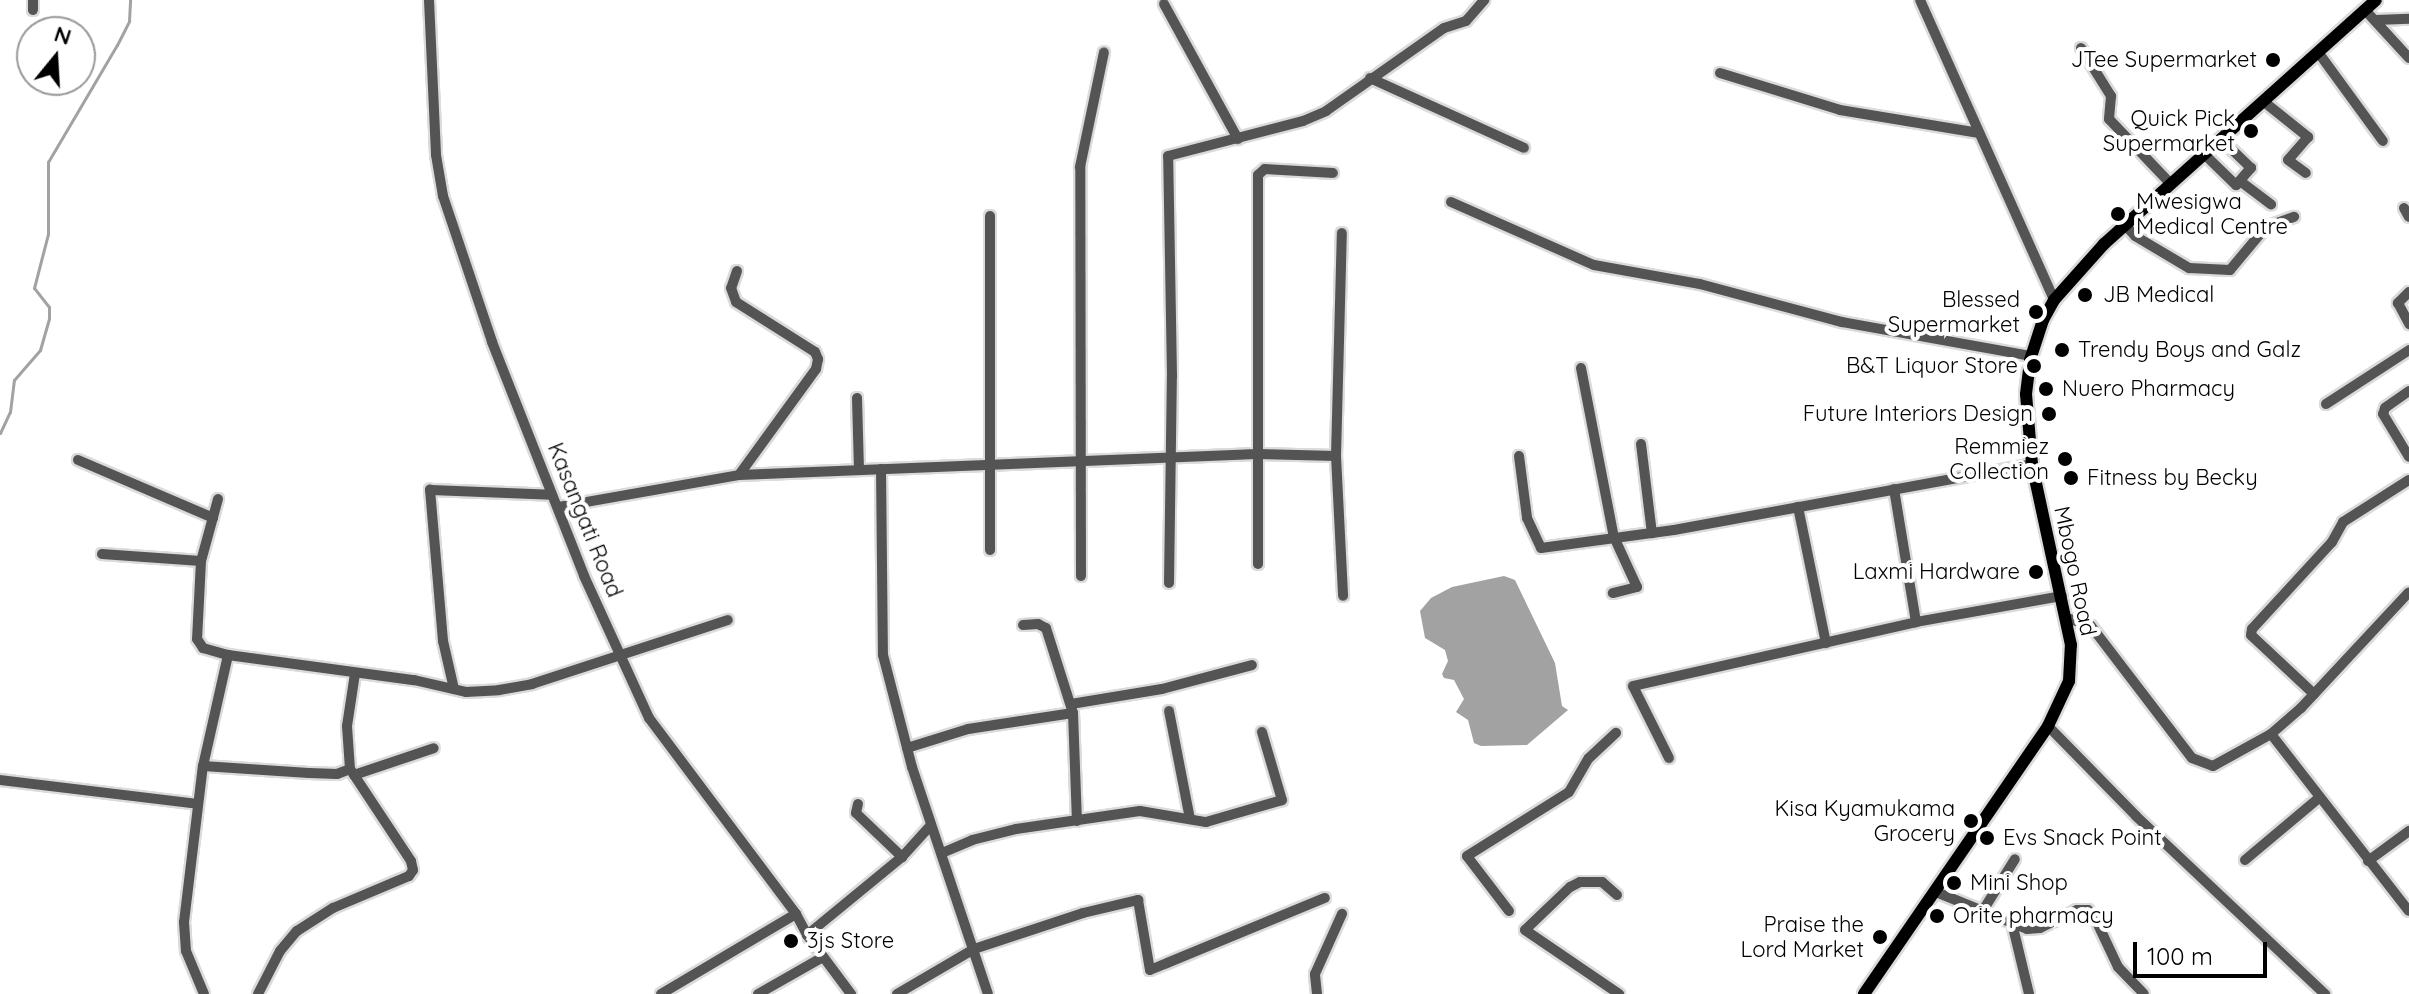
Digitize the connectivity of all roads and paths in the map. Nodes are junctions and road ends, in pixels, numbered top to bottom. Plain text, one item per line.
1 (429, 0) edge
2 (1484, 0) edge
3 (1920, 0) edge
4 (2376, 0) edge
5 (1164, 4) dead end
6 (2365, 10) junction
7 (2409, 19) edge
8 (2376, 20) junction
9 (2081, 48) dead end
10 (1104, 52) dead end
11 (2318, 52) junction
12 (2409, 58) edge
13 (1720, 73) dead end
14 (1370, 78) junction
15 (2263, 101) junction
16 (1979, 133) junction
17 (1238, 139) junction
18 (2221, 139) junction
19 (2383, 141) dead end
20 (1524, 148) dead end
21 (2204, 154) junction
22 (1333, 173) dead end
23 (2306, 173) dead end
24 (2240, 181) junction
25 (2170, 183) junction
26 (1451, 202) dead end
27 (2271, 204) dead end
28 (990, 216) dead end
29 (2294, 217) dead end
30 (2124, 224) junction
31 (1342, 233) dead end
32 (737, 271) dead end
33 (2409, 292) edge
34 (2054, 300) junction
35 (2409, 324) edge
36 (2409, 350) edge
37 (2031, 356) junction
38 (1581, 368) dead end
39 (2409, 391) edge
40 (857, 398) dead end
41 (2326, 404) dead end
42 (1641, 444) dead end
43 (1258, 454) junction
44 (1336, 456) junction
45 (1519, 456) dead end
46 (2409, 457) edge
47 (1170, 458) junction
48 (78, 460) dead end
49 (1079, 461) junction
50 (2032, 464) junction
51 (990, 466) junction
52 (881, 469) junction
53 (859, 470) junction
54 (739, 475) junction
55 (2409, 480) edge
56 (1894, 489) junction
57 (552, 495) junction
58 (218, 499) dead end
59 (558, 507) junction
60 (1798, 507) junction
61 (213, 518) junction
62 (1652, 533) junction
63 (1614, 537) junction
64 (990, 550) dead end
65 (102, 554) dead end
66 (201, 561) junction
67 (1258, 564) dead end
68 (1081, 576) dead end
69 (1169, 583) dead end
70 (2409, 592) edge
71 (1613, 593) dead end
72 (1343, 596) dead end
73 (2062, 596) junction
74 (2067, 618) junction
75 (728, 620) dead end
76 (1916, 622) junction
77 (1023, 625) dead end
78 (1826, 643) junction
79 (228, 655) junction
80 (621, 656) junction
81 (1252, 665) dead end
82 (355, 674) junction
83 (454, 689) junction
84 (2314, 694) junction
85 (1072, 708) junction
86 (1169, 711) dead end
87 (2048, 726) junction
88 (1262, 732) dead end
89 (1616, 733) dead end
90 (2271, 734) junction
91 (434, 748) dead end
92 (907, 748) junction
93 (1669, 758) dead end
94 (203, 766) junction
95 (352, 772) junction
96 (0, 780) edge
97 (2319, 798) junction
98 (197, 804) junction
99 (858, 804) dead end
100 (1190, 819) junction
101 (1077, 821) junction
102 (931, 825) junction
103 (2409, 831) edge
104 (942, 853) junction
105 (902, 857) junction
106 (2015, 859) dead end
107 (2245, 860) dead end
108 (2368, 861) junction
109 (1936, 892) junction
110 (1617, 895) dead end
111 (1325, 898) dead end
112 (1509, 911) dead end
113 (2409, 911) edge
114 (1982, 912) junction
115 (796, 914) junction
116 (1342, 914) dead end
117 (2012, 923) junction
118 (807, 935) junction
119 (974, 949) junction
120 (823, 957) junction
121 (204, 994) edge
122 (258, 994) edge
123 (661, 994) edge
124 (758, 994) edge
125 (851, 994) edge
126 (897, 994) edge
127 (988, 994) edge
128 (1317, 994) edge
129 (1619, 994) edge
130 (1864, 994) edge
131 (2029, 994) edge
132 (2144, 994) edge
133 (2325, 994) edge

1 - 57 street, Kasangati Road
2 - 14 street
3 - 16 street
4 - 6 main road, Mbogo Road
5 - 17 street
6 - 8 street
6 - 11 main road, Mbogo Road
7 - 8 street
8 - 12 street
9 - 25 street
10 - 49 street
11 - 15 main road, Mbogo Road
11 - 19 street
13 - 16 street
14 - 17 street
14 - 20 street
15 - 18 main road, Mbogo Road
15 - 23 street
16 - 34 street
17 - 47 street
18 - 21 main road, Mbogo Road
18 - 24 street
21 - 24 street
21 - 25 main road, Mbogo Road
22 - 43 street
24 - 27 street
25 - 30 main road, Mbogo Road
26 - 37 street
28 - 51 street
29 - 30 street
30 - 34 main road, Mbogo Road
31 - 44 street
32 - 54 street
33 - 35 street
34 - 37 main road, Mbogo Road
36 - 41 street
37 - 50 main road, Mbogo Road
38 - 63 street
39 - 46 street
40 - 53 street
42 - 62 street
43 - 44 street
43 - 47 street
43 - 67 street
44 - 72 street
45 - 63 street
47 - 49 street
47 - 69 street
48 - 61 street
49 - 51 street
49 - 68 street
50 - 56 street
50 - 73 main road, Mbogo Road
51 - 52 street
51 - 64 street
52 - 53 street
52 - 92 street
53 - 54 street
54 - 59 street
55 - 84 street
56 - 60 street
56 - 76 street
57 - 59 street, Kasangati Road
57 - 83 street
58 - 61 street
59 - 80 street, Kasangati Road
60 - 62 street
60 - 78 street
61 - 66 street
62 - 63 street
63 - 71 street
65 - 66 street
66 - 79 street
70 - 84 street
73 - 74 main road, Mbogo Road
73 - 76 street
74 - 87 main road, Mbogo Road
74 - 90 street
75 - 80 street
76 - 78 street
77 - 85 street
78 - 93 street
79 - 82 street
79 - 94 street
80 - 83 street
80 - 115 street, Kasangati Road
81 - 85 street
82 - 83 street
82 - 95 street
84 - 90 street
85 - 92 street
85 - 101 street
86 - 100 street
87 - 109 main road, Mbogo Road
87 - 133 street
88 - 100 street
89 - 112 street
90 - 97 street
91 - 95 street
92 - 102 street
94 - 95 street
94 - 98 street
95 - 122 street
96 - 98 street
97 - 107 street
97 - 108 street
98 - 121 street
99 - 105 street
100 - 101 street
101 - 104 street
102 - 104 street
102 - 105 street
103 - 108 street
104 - 119 street
105 - 118 street
106 - 114 street
108 - 113 street
109 - 114 street
109 - 130 main road, Mbogo Road
110 - 129 street
111 - 119 street
114 - 117 street
115 - 118 street, Kasangati Road
115 - 123 street
116 - 128 street
117 - 131 street
117 - 132 street
118 - 120 street, Kasangati Road
119 - 126 street
119 - 127 street
120 - 124 street
120 - 125 street, Kasangati Road

